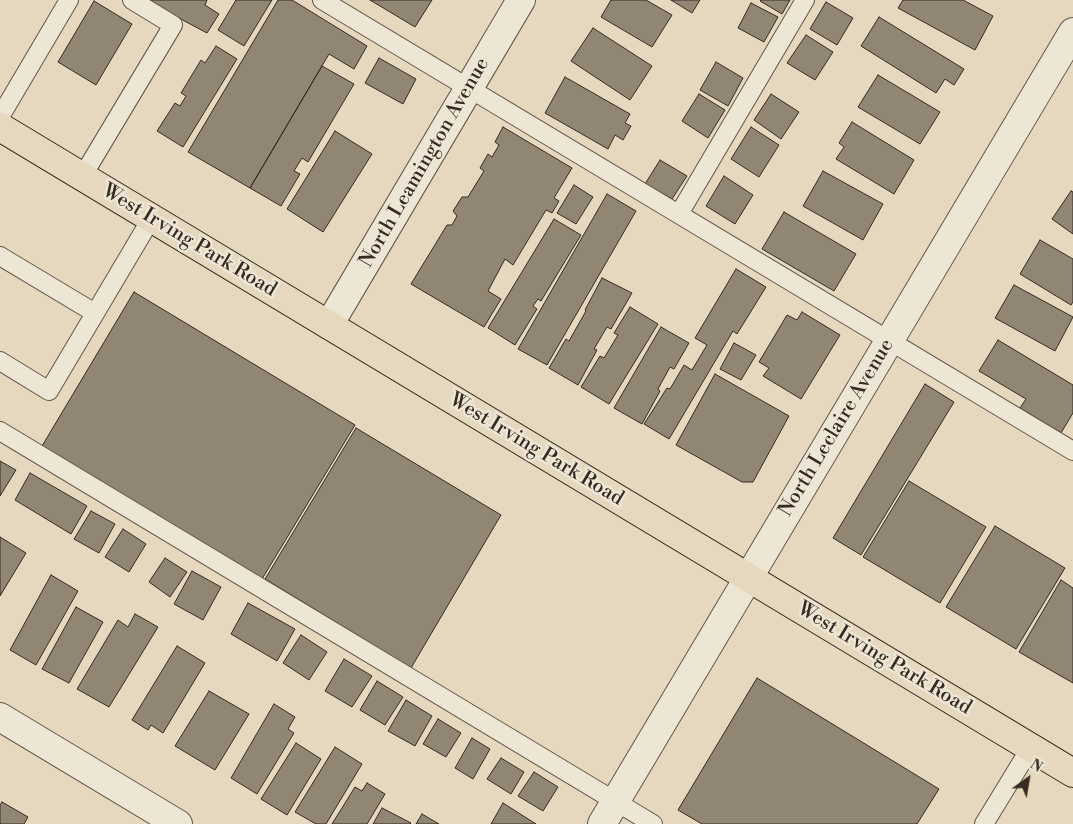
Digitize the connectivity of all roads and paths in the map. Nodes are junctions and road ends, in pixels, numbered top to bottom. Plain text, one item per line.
1 (132, 0) edge
2 (322, 0) edge
3 (521, 0) edge
4 (805, 0) edge
5 (64, 2) edge
6 (1073, 32) edge
7 (469, 88) junction
8 (0, 117) edge
9 (0, 127) edge
10 (82, 177) junction
11 (679, 214) junction
12 (151, 219) junction
13 (0, 256) edge
14 (95, 314) junction
15 (329, 326) junction
16 (889, 340) junction
17 (0, 361) edge
18 (0, 431) edge
19 (1073, 451) edge
20 (748, 578) junction
21 (0, 717) edge
22 (1031, 747) junction
23 (1073, 773) edge
24 (615, 801) junction
25 (178, 824) edge
26 (602, 824) edge
27 (653, 824) edge
28 (984, 824) edge

1 - 10 lane
2 - 7 lane
3 - 7 street, North Leamington Avenue
4 - 11 lane
5 - 8 lane
6 - 16 street, North Leclaire Avenue
7 - 11 lane
7 - 15 street, North Leamington Avenue
9 - 10 main road, West Irving Park Road
10 - 12 main road, West Irving Park Road
11 - 16 lane
12 - 14 lane
12 - 15 main road, West Irving Park Road
13 - 14 lane
14 - 17 lane
15 - 20 main road, West Irving Park Road
16 - 19 lane
16 - 20 street, North Leclaire Avenue
18 - 24 lane
20 - 22 main road, West Irving Park Road
20 - 24 street, North Leclaire Avenue
21 - 25 street
22 - 23 main road, West Irving Park Road
22 - 28 lane
24 - 26 street, North Leclaire Avenue
24 - 27 lane

